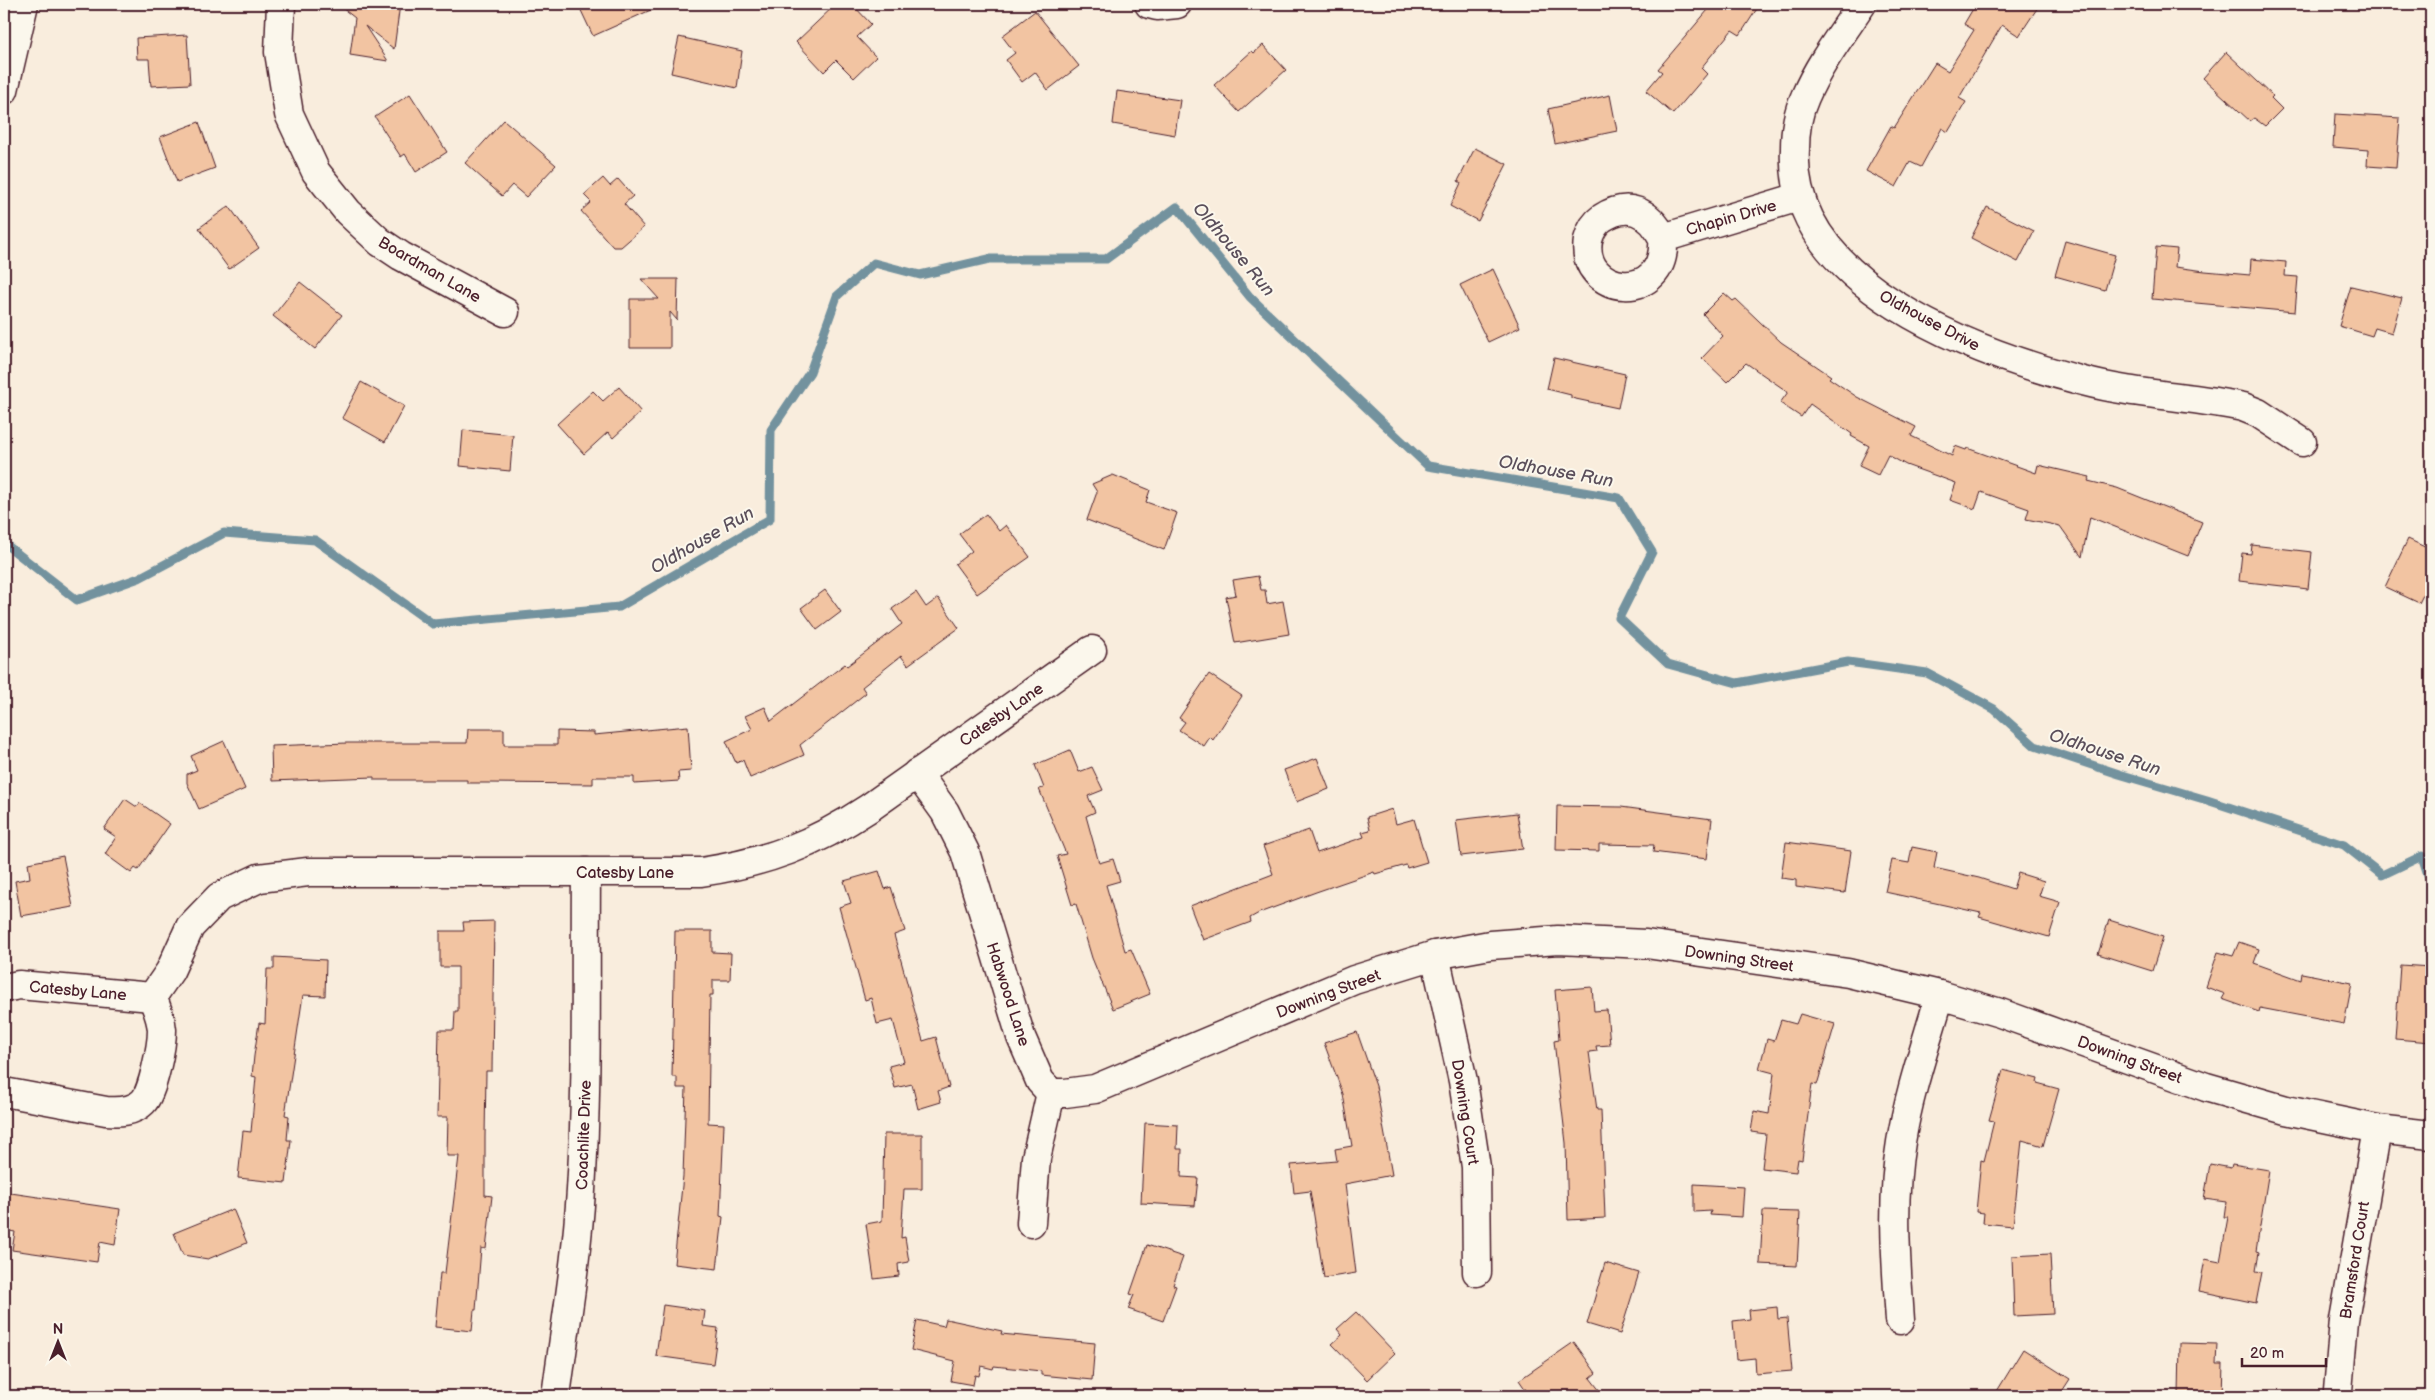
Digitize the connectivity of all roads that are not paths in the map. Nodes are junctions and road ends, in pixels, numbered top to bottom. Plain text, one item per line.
1 (24, 4) edge
2 (281, 4) edge
3 (1149, 4) edge
4 (1176, 4) edge
5 (1862, 4) edge
6 (4, 90) edge
7 (1799, 198) junction
8 (1663, 238) dead end
9 (505, 312) dead end
10 (2302, 442) dead end
11 (1092, 650) dead end
12 (918, 773) junction
13 (586, 872) junction
14 (1435, 955) junction
15 (4, 988) edge
16 (1940, 995) junction
17 (152, 996) junction
18 (4, 1092) edge
19 (1051, 1092) junction
20 (2377, 1129) junction
21 (2431, 1135) edge
22 (1031, 1223) dead end
23 (1478, 1272) dead end
24 (1900, 1320) dead end
25 (2338, 1392) dead end
26 (556, 1396) edge

1 - 6 street
2 - 9 street, Boardman Lane
3 - 4 street
5 - 7 street, Oldhouse Drive
7 - 8 street, Chapin Drive
7 - 10 street, Oldhouse Drive
11 - 12 street, Catesby Lane
12 - 13 street, Catesby Lane
12 - 19 street, Habwood Lane
13 - 17 street, Catesby Lane
13 - 26 street, Coachlite Drive
14 - 16 street, Downing Street
14 - 19 street, Downing Street
14 - 23 street, Downing Court
15 - 17 street, Catesby Lane
16 - 20 street, Downing Street
16 - 24 street
17 - 18 street
19 - 22 street
20 - 21 street, Downing Street
20 - 25 street, Bramsford Court

